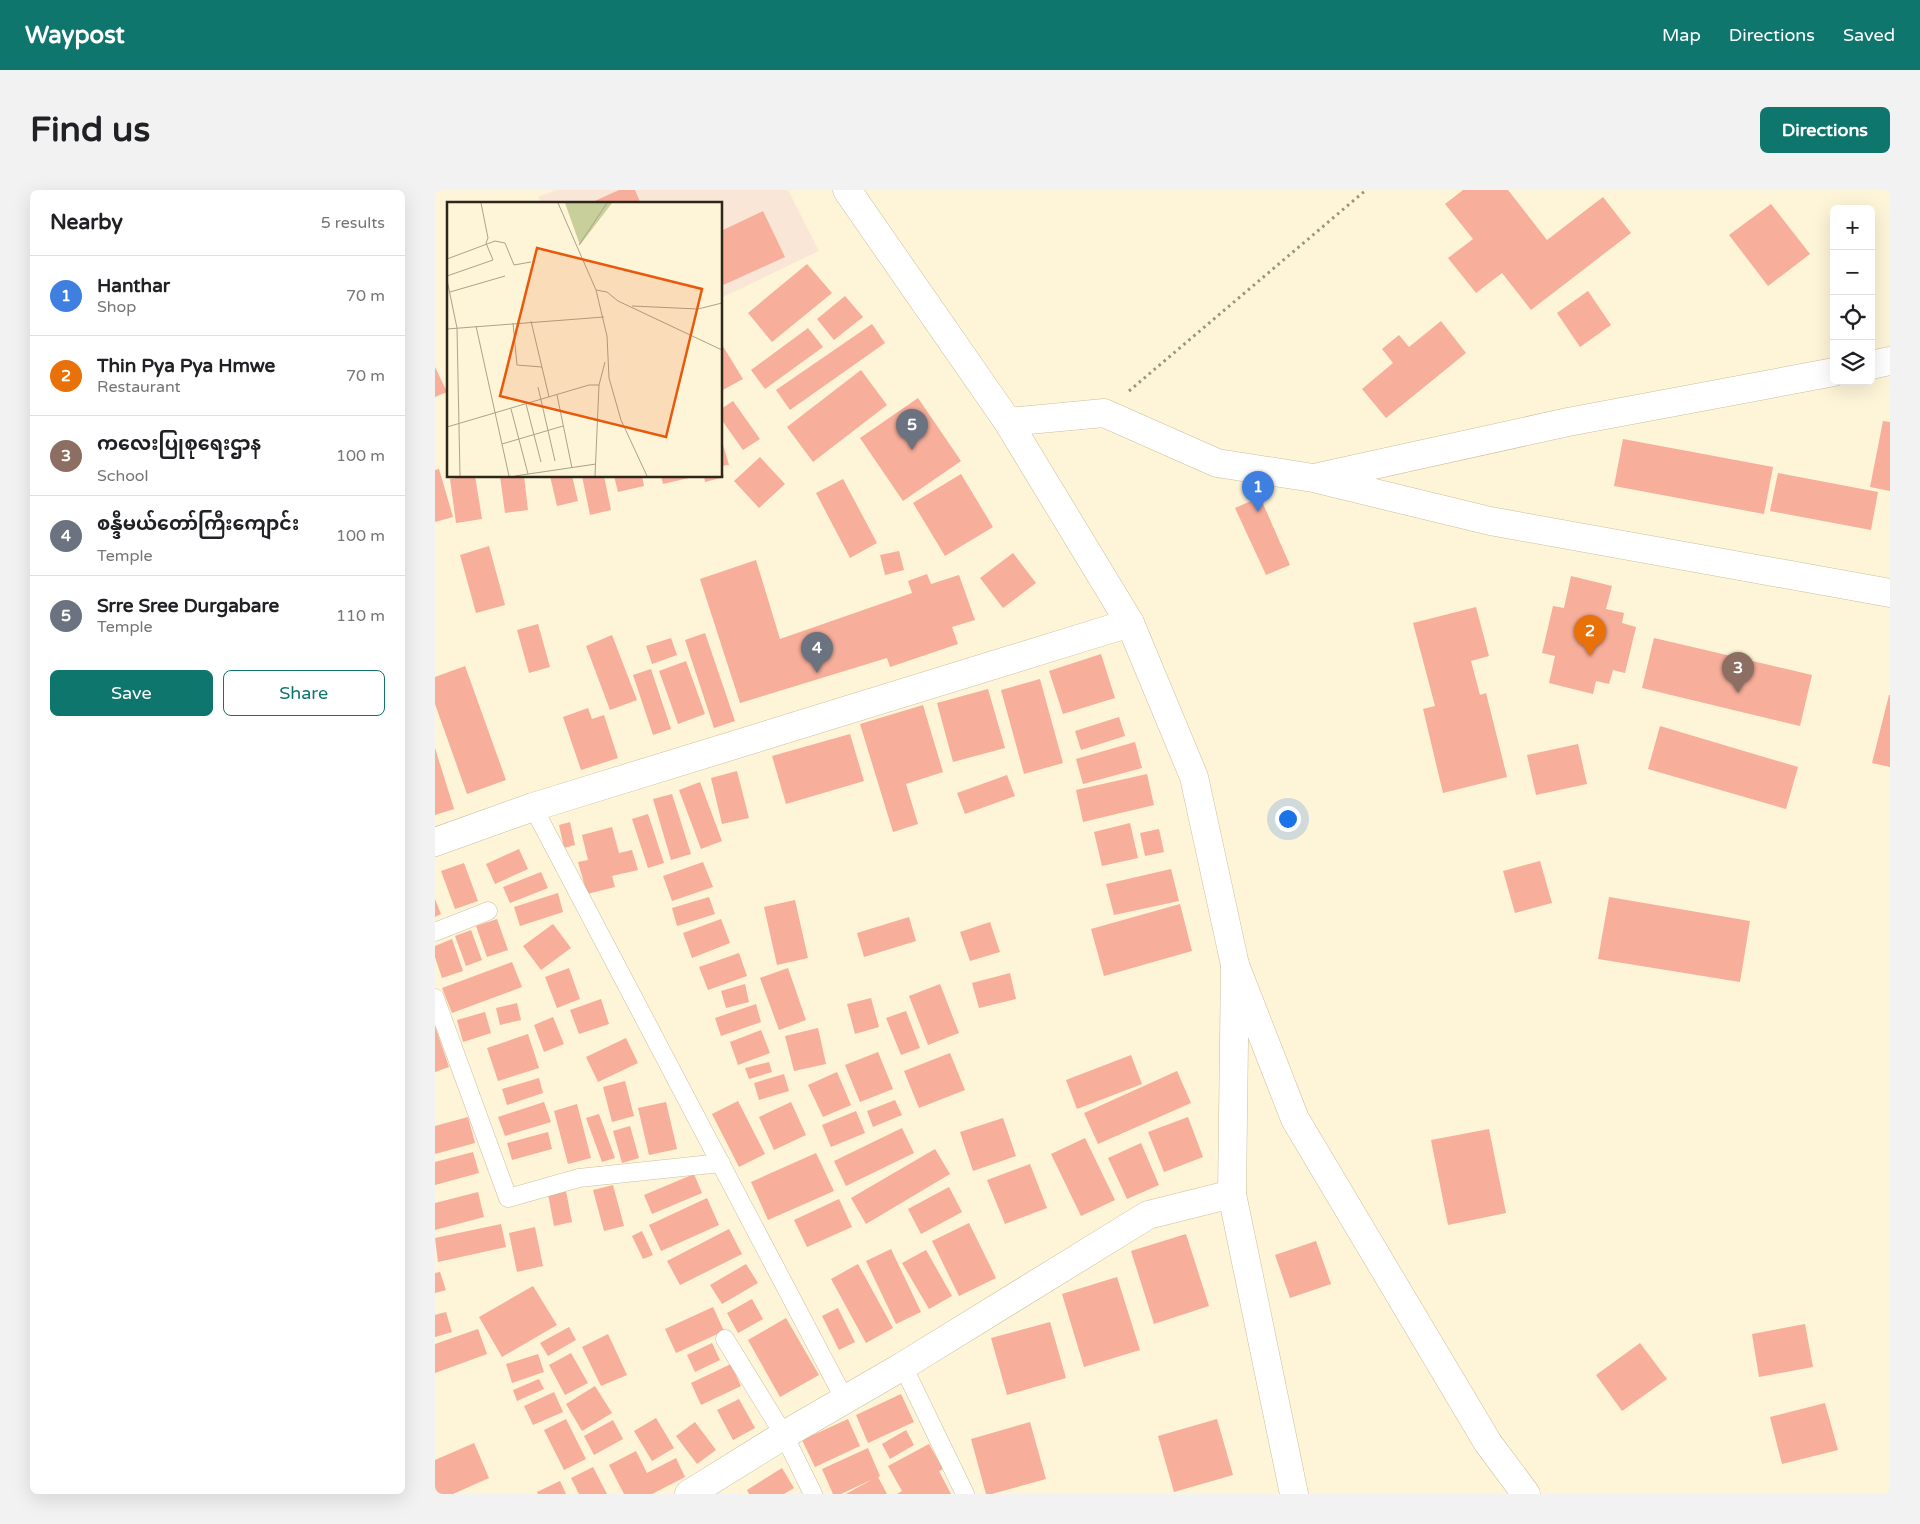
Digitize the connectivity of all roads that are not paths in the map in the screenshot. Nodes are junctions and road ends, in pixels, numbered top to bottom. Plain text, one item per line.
1 (847, 190) edge
2 (1890, 361) edge
3 (1875, 364) edge
4 (1830, 373) edge
5 (1007, 422) junction
6 (1313, 478) junction
7 (1890, 593) edge
8 (1130, 623) junction
9 (533, 807) junction
10 (435, 842) edge
11 (488, 911) dead end
12 (435, 932) edge
13 (1235, 965) junction
14 (435, 998) edge
15 (721, 1163) junction
16 (1232, 1194) junction
17 (725, 1340) dead end
18 (903, 1366) junction
19 (845, 1400) junction
20 (784, 1435) junction
21 (689, 1494) edge
22 (813, 1494) edge
23 (965, 1494) edge
24 (1294, 1494) edge
25 (1526, 1494) edge

1 - 5 street
2 - 3 street
4 - 6 street
5 - 6 street
5 - 8 street
6 - 7 street
8 - 9 street
8 - 13 street
9 - 10 street
9 - 15 lane
11 - 12 lane
13 - 16 street
13 - 25 street
14 - 15 lane
15 - 19 lane
16 - 18 street
16 - 24 street
17 - 20 lane
18 - 19 street
18 - 23 lane
19 - 20 street
20 - 21 street
20 - 22 lane

